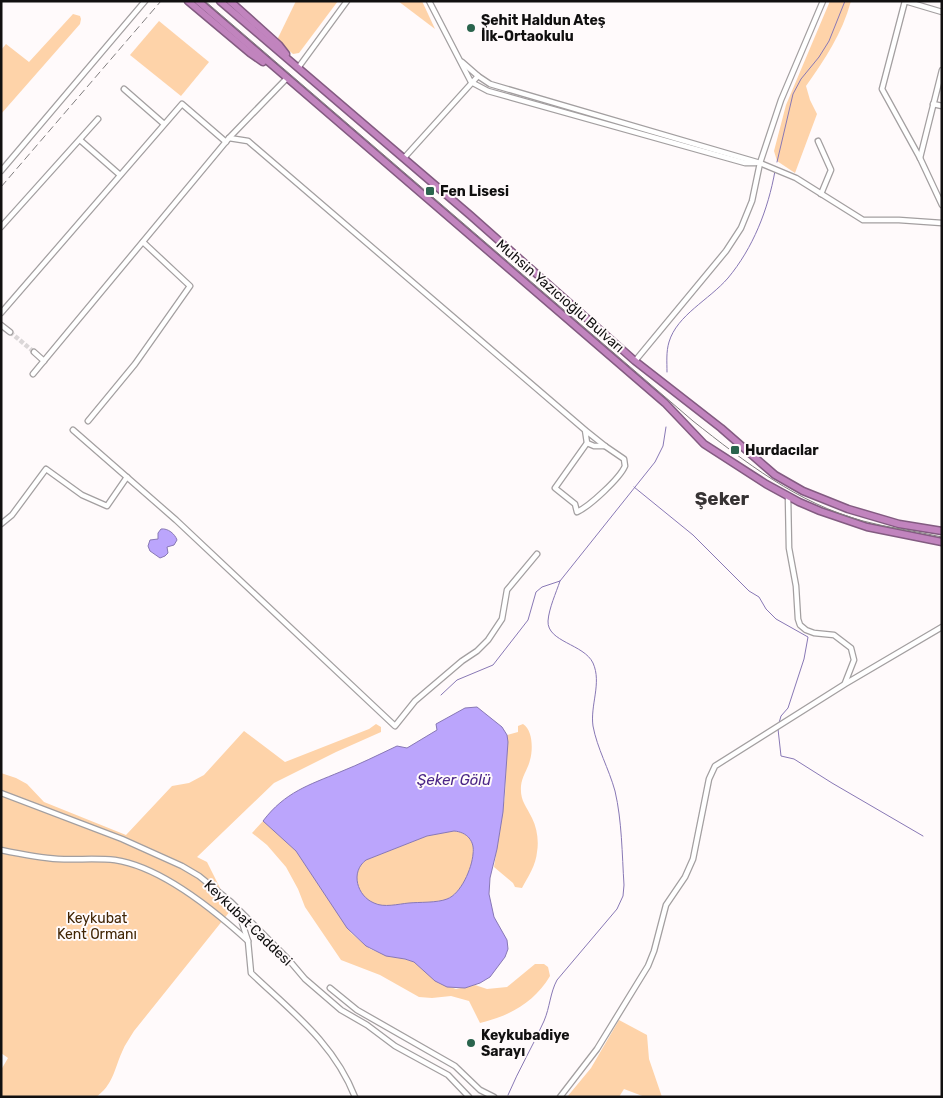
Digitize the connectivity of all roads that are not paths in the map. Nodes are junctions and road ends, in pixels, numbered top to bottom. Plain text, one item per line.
1 (145, 1) edge
2 (220, 1) edge
3 (230, 1) edge
4 (347, 1) edge
5 (429, 1) edge
6 (823, 1) edge
7 (192, 2) edge
8 (942, 12) edge
9 (462, 62) junction
10 (298, 68) junction
11 (942, 70) edge
12 (478, 76) junction
13 (287, 78) junction
14 (471, 82) junction
15 (124, 89) dead end
16 (933, 104) junction
17 (942, 106) edge
18 (98, 119) dead end
19 (164, 124) junction
20 (80, 140) junction
21 (228, 140) junction
22 (818, 142) dead end
23 (404, 158) junction
24 (920, 158) junction
25 (760, 163) junction
26 (1, 171) edge
27 (120, 175) junction
28 (821, 194) junction
29 (942, 205) edge
30 (942, 223) edge
31 (1, 227) edge
32 (143, 242) junction
33 (1, 313) edge
34 (1, 324) edge
35 (10, 332) tunnel mouth
36 (34, 352) tunnel mouth
37 (44, 361) junction
38 (635, 361) junction
39 (33, 374) dead end
40 (88, 421) dead end
41 (73, 430) dead end
42 (585, 430) junction
43 (587, 443) junction
44 (605, 446) junction
45 (127, 477) junction
46 (788, 496) junction
47 (1, 524) edge
48 (942, 531) edge
49 (942, 542) edge
50 (537, 554) dead end
51 (942, 627) edge
52 (845, 684) junction
53 (1, 793) edge
54 (1, 850) edge
55 (237, 908) junction
56 (248, 940) junction
57 (330, 988) dead end
58 (355, 1097) edge
59 (468, 1097) edge
60 (494, 1097) edge
61 (560, 1097) edge

1 - 26 street
2 - 10 highway, Muhsin Yazıcıoğlu Bulvarı
3 - 10 highway
4 - 10 street
5 - 9 street
6 - 25 street
7 - 13 highway, Muhsin Yazıcıoğlu Bulvarı
8 - 24 street
9 - 12 street
9 - 14 street
10 - 23 highway, Muhsin Yazıcıoğlu Bulvarı
11 - 16 street
12 - 14 street
12 - 25 street
13 - 21 street
13 - 46 highway, Muhsin Yazıcıoğlu Bulvarı
14 - 23 street
14 - 25 street
15 - 19 street
16 - 17 street
16 - 24 street
18 - 20 street
19 - 21 street
19 - 27 street
20 - 27 street
20 - 31 street
21 - 32 street
21 - 42 street
22 - 28 street
23 - 38 highway, Muhsin Yazıcıoğlu Bulvarı
24 - 29 street
25 - 28 street
25 - 38 street
27 - 33 street
28 - 30 street
32 - 37 street
32 - 40 street
34 - 35 street
36 - 37 street
37 - 39 street
38 - 48 highway, Muhsin Yazıcıoğlu Bulvarı
41 - 45 street
42 - 43 street
42 - 44 street
43 - 44 street
43 - 44 street
45 - 47 street
45 - 50 street
46 - 49 highway, Muhsin Yazıcıoğlu Bulvarı
46 - 52 street
51 - 52 street
52 - 61 street
53 - 55 street, Keykubat Caddesi
54 - 56 street
55 - 56 street
55 - 59 street, Keykubat Caddesi
56 - 58 street
57 - 60 street

